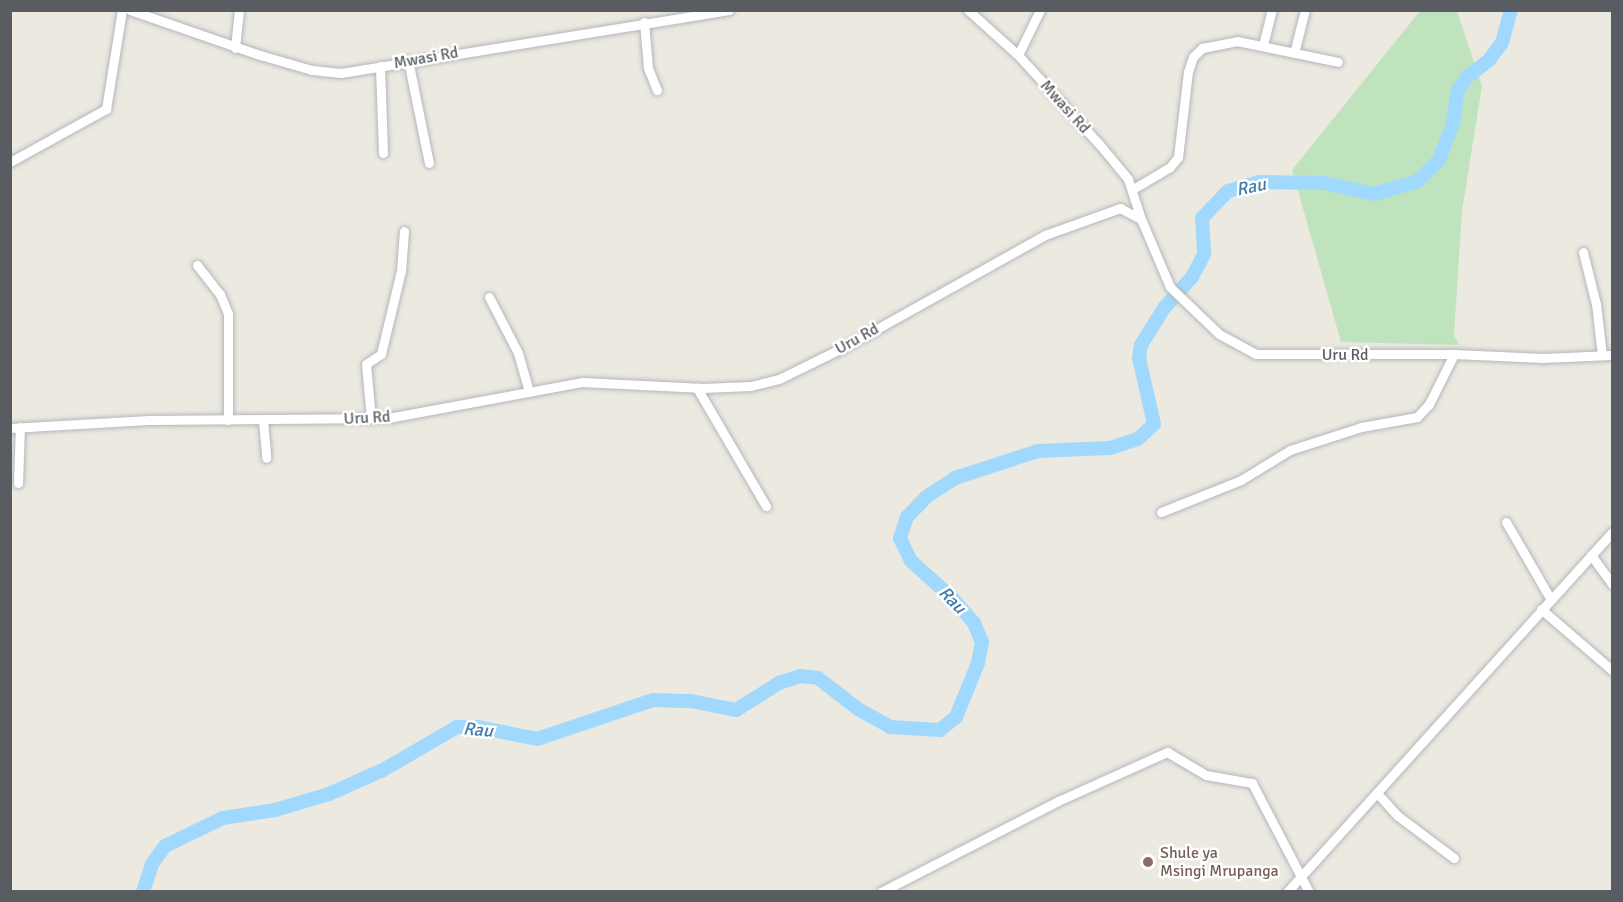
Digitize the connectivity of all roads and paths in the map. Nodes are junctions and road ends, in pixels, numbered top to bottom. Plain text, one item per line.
1 (122, 10) edge
2 (130, 10) edge
3 (239, 10) edge
4 (729, 10) edge
5 (968, 10) edge
6 (1040, 10) edge
7 (1272, 10) edge
8 (1305, 10) edge
9 (644, 22) junction
10 (1263, 45) junction
11 (235, 48) junction
12 (1294, 53) junction
13 (1018, 55) junction
14 (408, 60) junction
15 (1338, 62) dead end
16 (380, 66) junction
17 (657, 90) dead end
18 (383, 153) dead end
19 (10, 162) edge
20 (429, 163) dead end
21 (1133, 189) junction
22 (1141, 219) junction
23 (404, 231) dead end
24 (1583, 252) dead end
25 (197, 265) dead end
26 (489, 297) dead end
27 (1454, 354) junction
28 (1602, 355) junction
29 (1612, 355) edge
30 (697, 388) junction
31 (529, 391) junction
32 (371, 418) junction
33 (228, 420) junction
34 (263, 420) junction
35 (15, 428) edge
36 (266, 458) dead end
37 (18, 483) dead end
38 (766, 506) dead end
39 (1161, 512) dead end
40 (1506, 522) dead end
41 (1612, 532) edge
42 (1591, 555) junction
43 (1612, 584) edge
44 (1550, 598) junction
45 (1541, 609) junction
46 (1612, 670) edge
47 (1377, 793) junction
48 (1454, 858) dead end
49 (1299, 878) junction
50 (881, 891) edge
51 (1287, 891) edge
52 (1309, 891) edge

1 - 19 street
2 - 11 street, Mwasi Rd
3 - 11 street
4 - 9 street, Mwasi Rd
5 - 13 street, Mwasi Rd
6 - 13 street
7 - 10 street
8 - 12 street
9 - 14 street, Mwasi Rd
9 - 17 street
10 - 12 street
10 - 21 street
11 - 16 street, Mwasi Rd
12 - 15 street
13 - 21 street, Mwasi Rd
14 - 16 street, Mwasi Rd
14 - 20 street
16 - 18 street
21 - 22 street, Mwasi Rd
22 - 27 street, Uru Rd
22 - 30 street, Uru Rd
23 - 32 street
24 - 28 street
25 - 33 street
26 - 31 street
27 - 28 street, Uru Rd
27 - 39 street
28 - 29 street, Uru Rd
30 - 31 street, Uru Rd
30 - 38 street
31 - 32 street, Uru Rd
32 - 34 street, Uru Rd
33 - 34 street, Uru Rd
33 - 35 street, Uru Rd
34 - 36 street
35 - 37 street
40 - 44 street
41 - 42 street
42 - 43 street
42 - 44 street
44 - 45 street
45 - 46 street
45 - 47 street
47 - 48 street
47 - 49 street
49 - 50 street
49 - 51 street
49 - 52 street

